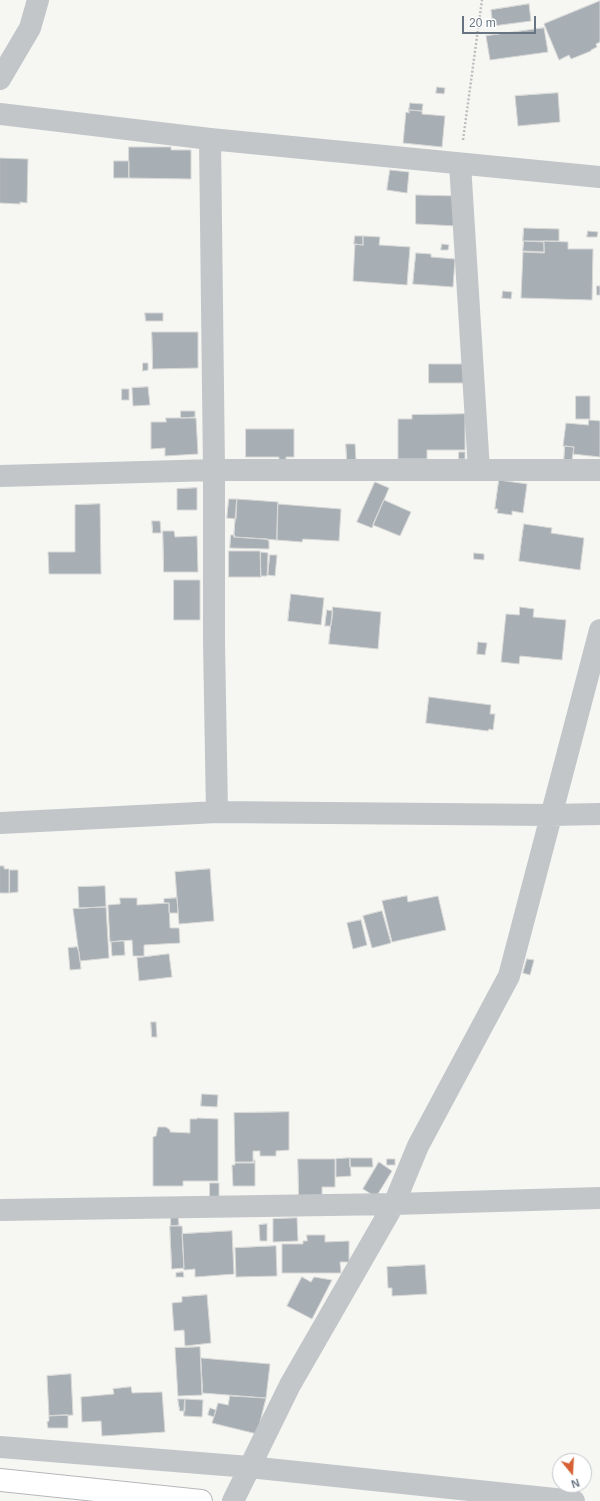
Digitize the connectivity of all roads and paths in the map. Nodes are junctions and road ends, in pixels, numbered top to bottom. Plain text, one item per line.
1 (38, 0) edge
2 (482, 0) edge
3 (0, 79) edge
4 (0, 114) edge
5 (210, 139) junction
6 (460, 164) junction
7 (600, 177) edge
8 (214, 470) junction
9 (479, 470) junction
10 (600, 470) edge
11 (0, 476) edge
12 (600, 630) edge
13 (217, 812) junction
14 (600, 814) edge
15 (550, 815) junction
16 (0, 823) edge
17 (600, 1198) edge
18 (394, 1204) junction
19 (0, 1210) edge
20 (0, 1447) edge
21 (249, 1467) junction
22 (0, 1480) edge
23 (561, 1500) edge
24 (201, 1501) edge
25 (233, 1501) edge

1 - 3 street
2 - 6 path
4 - 5 street
5 - 6 street
5 - 8 street
6 - 7 street
6 - 9 street
8 - 9 street
8 - 11 street
8 - 13 street
9 - 10 street
12 - 15 street
13 - 15 street
13 - 16 street
14 - 15 street
15 - 18 street
17 - 18 street
18 - 19 street
18 - 21 street
20 - 21 street
21 - 23 street
21 - 25 street
22 - 24 highway

